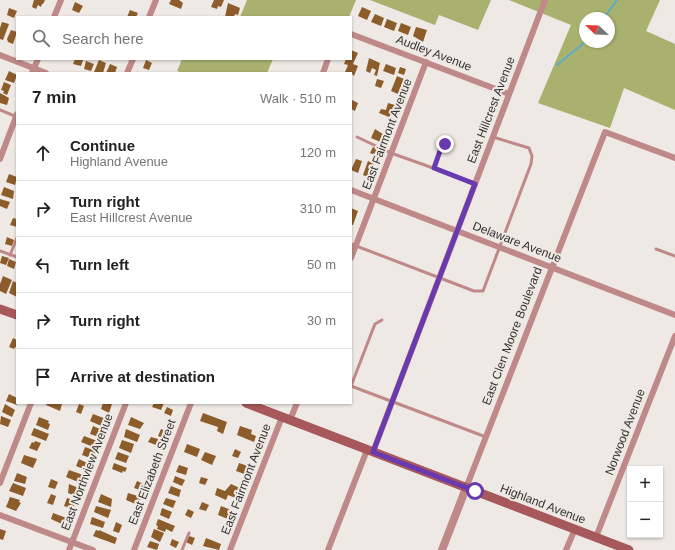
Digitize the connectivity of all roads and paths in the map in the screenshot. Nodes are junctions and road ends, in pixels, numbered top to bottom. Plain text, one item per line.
1 (61, 0) edge
2 (156, 0) edge
3 (545, 0) edge
4 (54, 16) edge
5 (149, 16) edge
6 (352, 34) edge
7 (0, 56) edge
8 (38, 60) edge
9 (133, 60) edge
10 (328, 60) edge
11 (426, 62) junction
12 (33, 71) edge
13 (127, 72) edge
14 (323, 72) edge
15 (509, 94) junction
16 (0, 110) edge
17 (16, 116) edge
18 (16, 119) edge
19 (357, 137) dead end
20 (493, 137) junction
21 (453, 145) dead end
22 (391, 152) junction
23 (675, 158) edge
24 (0, 159) edge
25 (434, 168) junction
26 (475, 184) junction
27 (352, 190) edge
28 (373, 199) junction
29 (456, 230) junction
30 (16, 240) edge
31 (353, 245) edge
32 (498, 246) junction
33 (656, 249) dead end
34 (0, 251) edge
35 (10, 255) junction
36 (675, 256) edge
37 (16, 258) edge
38 (552, 268) junction
39 (439, 277) junction
40 (0, 309) edge
41 (16, 315) edge
42 (675, 315) edge
43 (382, 320) dead end
44 (675, 336) edge
45 (352, 383) edge
46 (352, 386) edge
47 (392, 401) junction
48 (31, 404) edge
49 (126, 404) edge
50 (191, 404) edge
51 (248, 404) edge
52 (296, 404) edge
53 (286, 419) junction
54 (486, 437) junction
55 (370, 451) junction
56 (0, 483) edge
57 (466, 488) junction
58 (0, 514) edge
59 (575, 529) junction
60 (189, 533) dead end
61 (596, 538) junction
62 (72, 542) junction
63 (69, 550) edge
64 (93, 550) edge
65 (134, 550) edge
66 (182, 550) edge
67 (230, 550) edge
68 (328, 550) edge
69 (442, 550) edge
70 (566, 550) edge
71 (629, 550) edge

1 - 4 street
2 - 5 street
3 - 15 street, East Hillcrest Avenue
6 - 11 street, Audley Avenue
7 - 12 street
8 - 12 street
9 - 13 street
10 - 14 street
11 - 15 street, Audley Avenue
11 - 22 street, East Fairmont Avenue
15 - 20 street, East Hillcrest Avenue
16 - 17 lane
18 - 24 street
19 - 22 lane
20 - 26 street, East Hillcrest Avenue
20 - 32 lane
21 - 25 lane
22 - 25 lane
22 - 28 street, East Fairmont Avenue
23 - 38 street, East Clen Moore Boulevard
25 - 26 lane
26 - 29 street, East Hillcrest Avenue
27 - 28 street, Delaware Avenue
28 - 29 street, Delaware Avenue
28 - 31 street, East Fairmont Avenue
29 - 32 street, Delaware Avenue
29 - 39 street, East Hillcrest Avenue
30 - 35 lane
31 - 39 lane
32 - 38 street, Delaware Avenue
32 - 39 lane
33 - 36 lane
34 - 35 lane
35 - 37 lane
38 - 42 street, Delaware Avenue
38 - 54 street, East Clen Moore Boulevard
39 - 47 street, East Hillcrest Avenue
40 - 41 main road
43 - 45 lane
44 - 61 street, Norwood Avenue
46 - 47 lane
47 - 54 lane
47 - 55 street, East Hillcrest Avenue
48 - 56 street
49 - 62 street, East Northview Avenue
50 - 65 street, East Elizabeth Street
51 - 53 main road, Highland Avenue
52 - 53 street, East Fairmont Avenue
53 - 55 main road, Highland Avenue
53 - 67 street, East Fairmont Avenue
54 - 57 street, East Clen Moore Boulevard
55 - 57 main road, Highland Avenue
55 - 68 street, East Hillcrest Avenue
57 - 59 main road, Highland Avenue
57 - 69 street, East Clen Moore Boulevard
58 - 62 street
59 - 61 main road, Highland Avenue
59 - 70 street
60 - 66 lane
61 - 71 main road, Highland Avenue
62 - 63 street, East Northview Avenue
62 - 64 street

